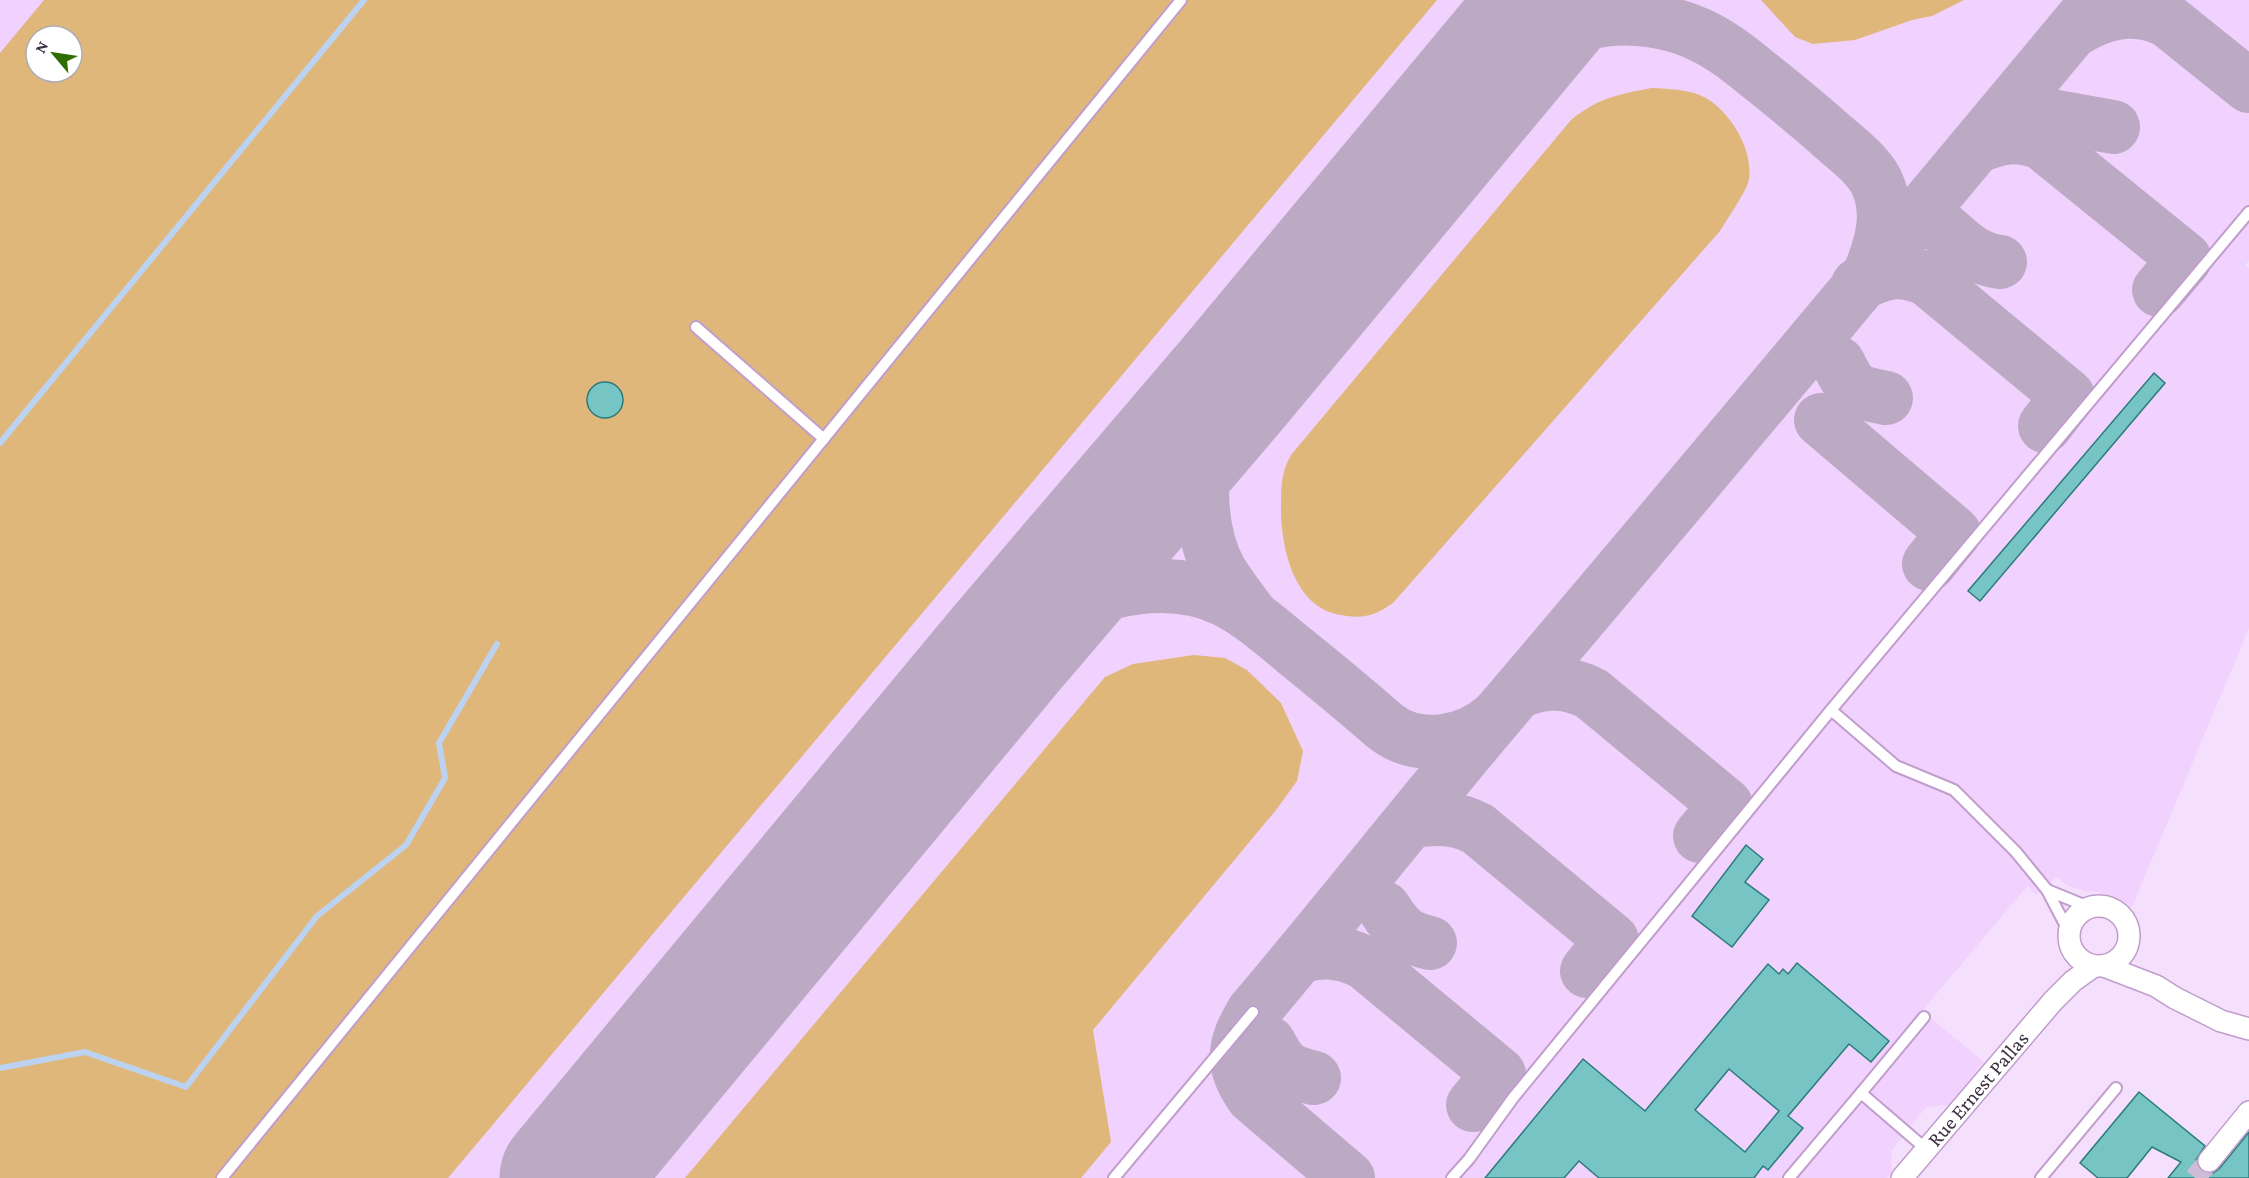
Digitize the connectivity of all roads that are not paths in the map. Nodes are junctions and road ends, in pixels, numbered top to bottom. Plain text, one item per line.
1 (1181, 0) edge
2 (2249, 212) edge
3 (696, 327) dead end
4 (824, 439) junction
5 (1831, 710) junction
6 (2047, 890) junction
7 (2091, 908) junction
8 (2071, 941) junction
9 (2128, 945) junction
10 (2099, 966) junction
11 (2156, 986) junction
12 (2053, 1001) junction
13 (1253, 1012) dead end
14 (1924, 1017) dead end
15 (2249, 1029) edge
16 (2116, 1088) dead end
17 (1861, 1093) junction
18 (2249, 1112) edge
19 (1926, 1149) junction
20 (2209, 1161) tunnel mouth
21 (222, 1178) edge
22 (1114, 1178) edge
23 (1452, 1178) edge
24 (1789, 1178) edge
25 (1902, 1178) edge
26 (2041, 1178) edge

1 - 4 lane
2 - 5 lane
3 - 4 lane
4 - 21 lane
5 - 6 lane
5 - 23 lane
6 - 7 lane
6 - 8 lane
7 - 8 street
7 - 9 street
8 - 10 street
8 - 12 street, Rue Ernest Pallas
9 - 10 street
9 - 11 street
10 - 11 street
10 - 12 street, Rue Ernest Pallas
11 - 15 street
12 - 19 street, Rue Ernest Pallas
13 - 22 lane
14 - 17 lane
16 - 26 lane
17 - 19 lane
17 - 24 lane
18 - 20 street
19 - 25 street, Rue Ernest Pallas

